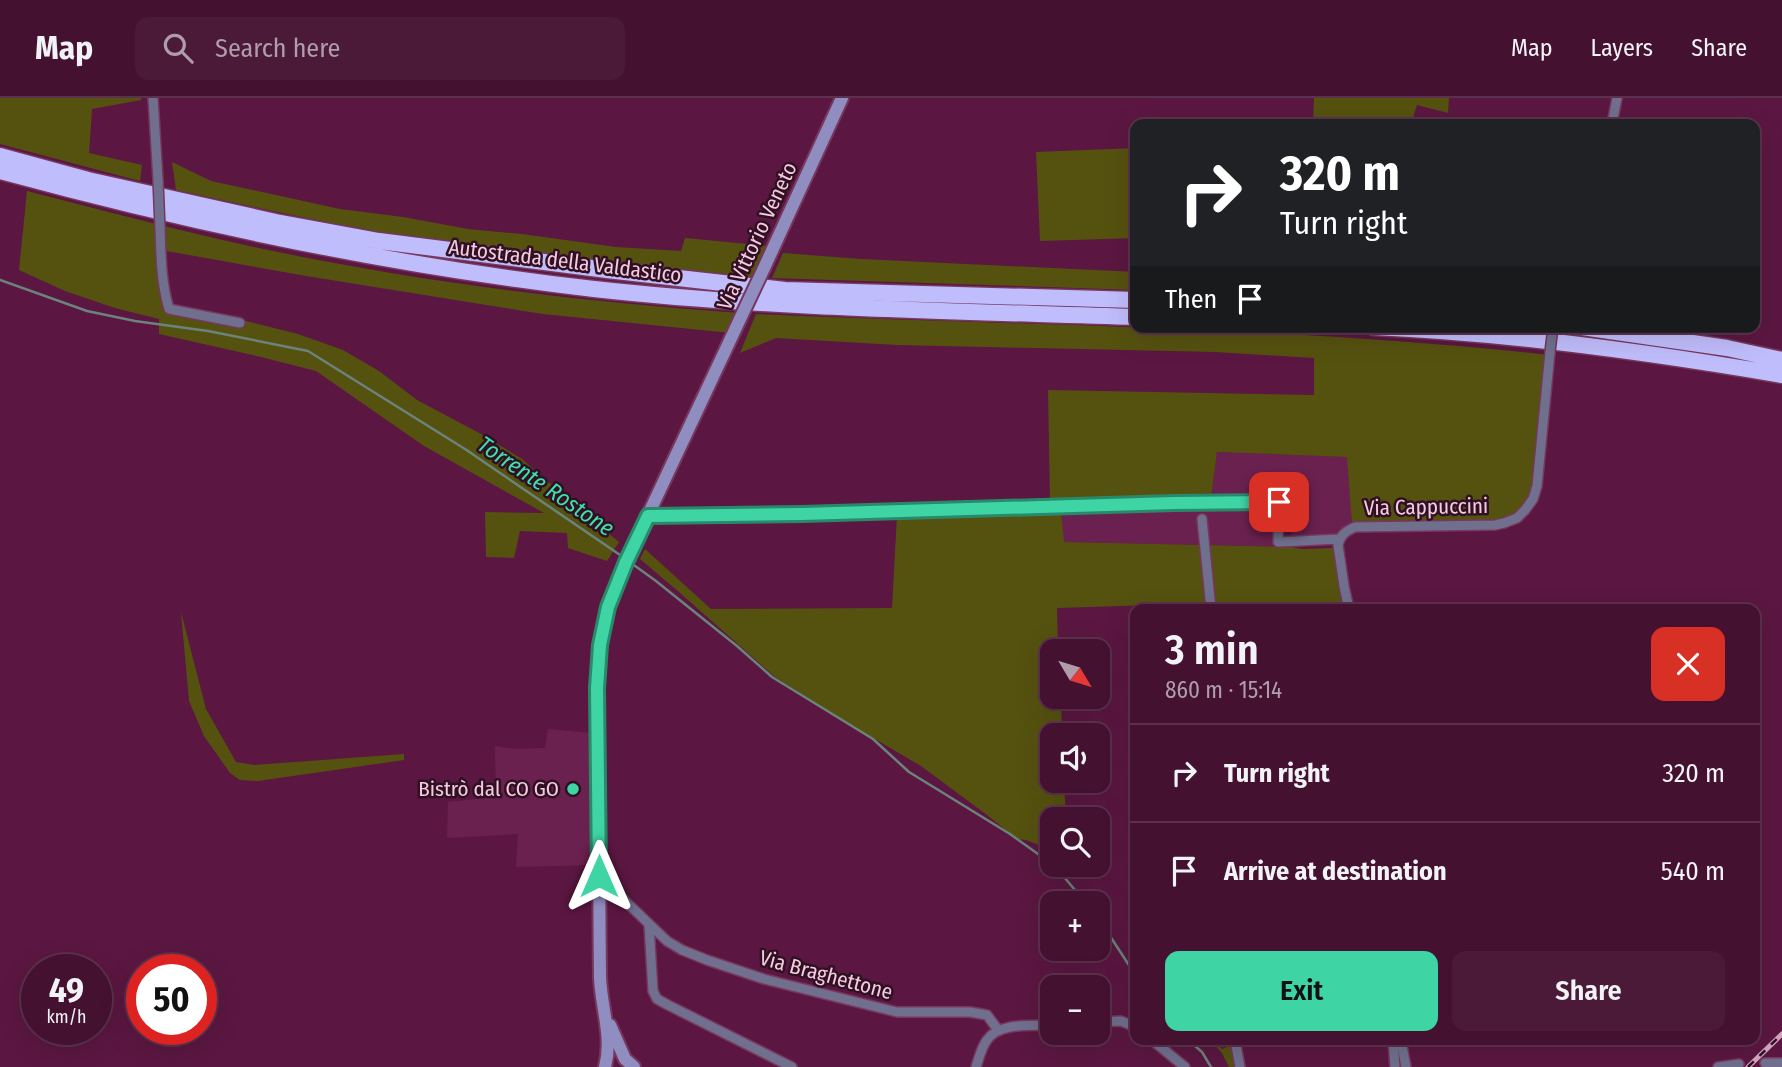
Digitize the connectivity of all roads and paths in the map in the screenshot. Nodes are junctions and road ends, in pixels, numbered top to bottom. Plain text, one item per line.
1 (153, 98) edge
2 (842, 98) edge
3 (1617, 98) edge
4 (1613, 119) edge
5 (0, 156) edge
6 (0, 171) edge
7 (1130, 300) edge
8 (1130, 317) edge
9 (240, 323) dead end
10 (1459, 333) edge
11 (1552, 333) edge
12 (1623, 333) edge
13 (1782, 360) edge
14 (1782, 375) edge
15 (648, 516) junction
16 (1202, 519) dead end
17 (1339, 539) junction
18 (1210, 604) edge
19 (1348, 604) edge
20 (600, 894) junction
21 (649, 925) junction
22 (605, 1015) junction
23 (1110, 1021) edge
24 (1130, 1025) edge
25 (1040, 1026) edge
26 (998, 1030) junction
27 (1158, 1045) edge
28 (1236, 1045) edge
29 (1393, 1045) edge
30 (1402, 1045) edge
31 (1765, 1063) dead end
32 (1782, 1063) edge
33 (1739, 1064) dead end
34 (605, 1067) edge
35 (634, 1067) edge
36 (792, 1067) edge
37 (976, 1067) edge
38 (1185, 1067) edge
39 (1240, 1067) edge
40 (1395, 1067) edge
41 (1405, 1067) edge
42 (1718, 1067) edge

1 - 9 street, bridge
2 - 15 main road, Via Vittorio Veneto, bridge
3 - 4 street
5 - 7 highway, Autostrada della Valdastico
6 - 8 highway, Autostrada della Valdastico
10 - 14 highway
11 - 17 street, Via Cappuccini, bridge
12 - 13 highway
15 - 17 street
15 - 20 main road
16 - 18 street
17 - 19 street, Via Cappuccini
20 - 21 street, Via Braghettone
20 - 22 main road
21 - 26 street, Via Braghettone
21 - 36 street
22 - 34 main road
22 - 35 main road
23 - 24 street
25 - 26 street
26 - 37 street
27 - 38 street
28 - 39 street
29 - 40 street
30 - 41 street
31 - 32 street
33 - 42 street

